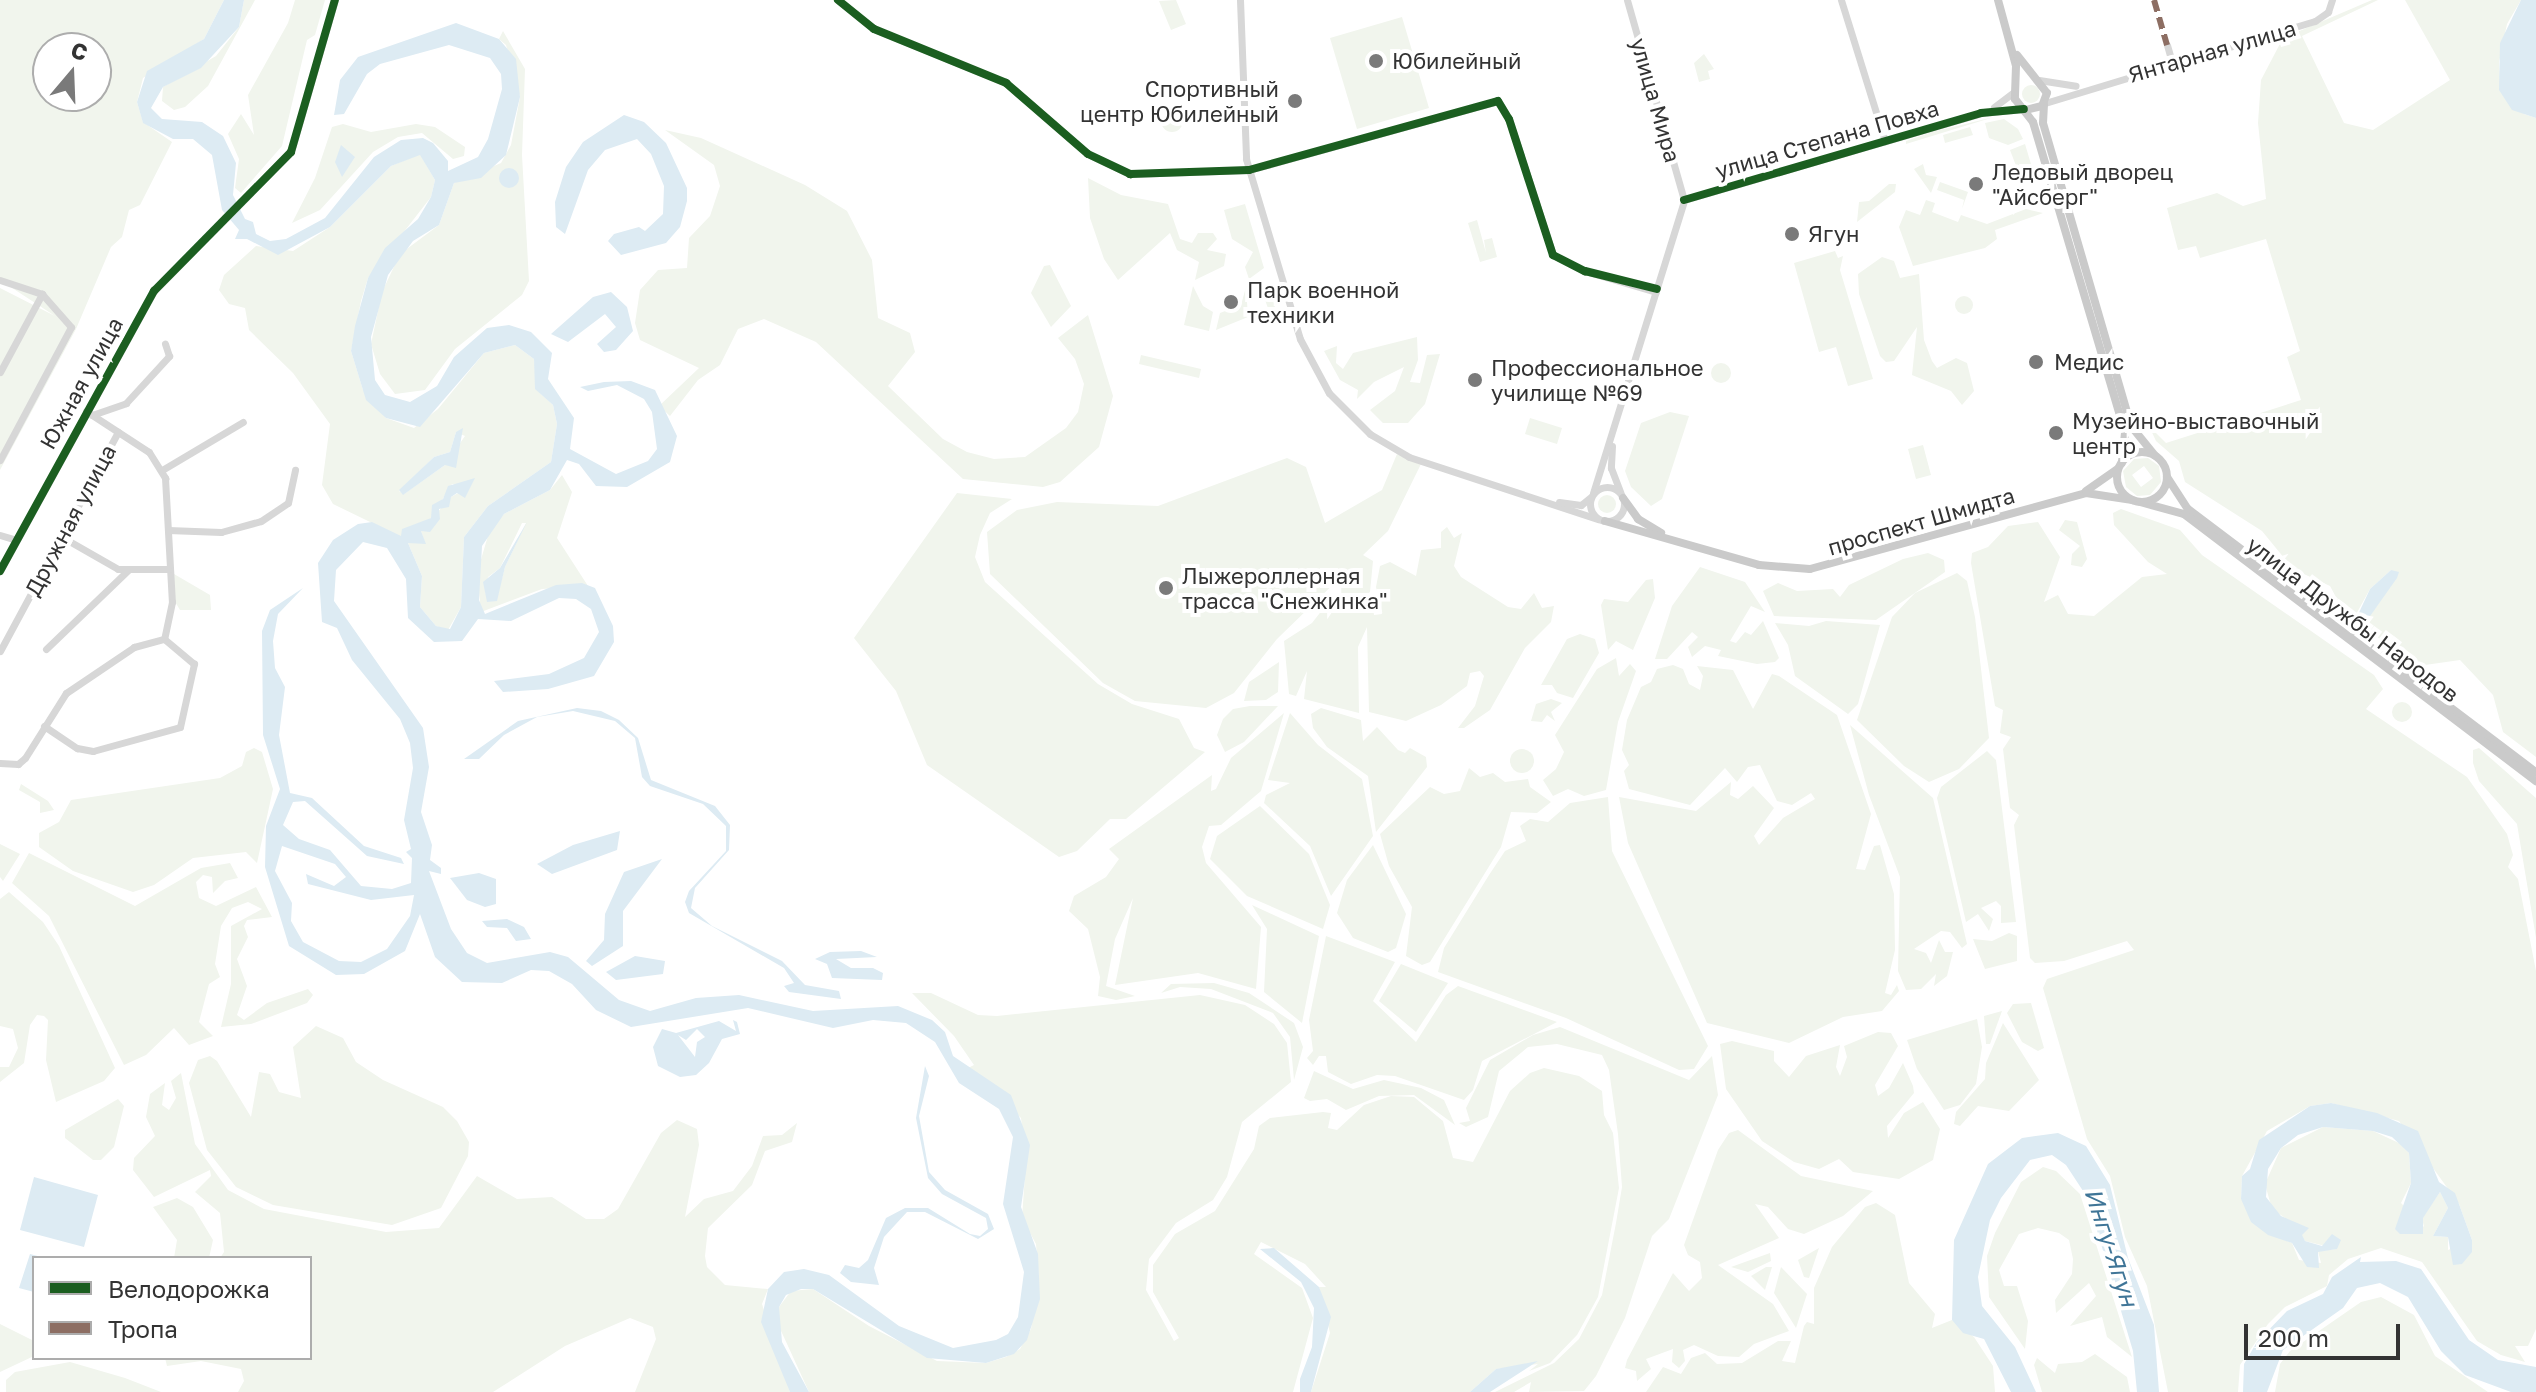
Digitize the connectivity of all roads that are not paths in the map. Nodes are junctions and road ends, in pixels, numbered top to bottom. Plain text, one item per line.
1 (335, 0) edge
2 (838, 0) edge
3 (1240, 0) edge
4 (1627, 0) edge
5 (1841, 0) edge
6 (1998, 0) edge
7 (2332, 0) edge
8 (2167, 45) dead end
9 (2012, 48) junction
10 (2172, 63) junction
11 (2038, 80) junction
12 (2094, 84) junction
13 (2015, 89) junction
14 (2044, 104) junction
15 (2024, 109) junction
16 (1981, 113) junction
17 (1885, 141) junction
18 (1249, 170) junction
19 (1684, 200) junction
20 (1, 282) edge
21 (1656, 292) junction
22 (42, 294) junction
23 (165, 344) dead end
24 (0, 372) edge
25 (89, 413) junction
26 (243, 422) dead end
27 (118, 432) junction
28 (1614, 433) junction
29 (2155, 456) junction
30 (0, 460) edge
31 (2121, 464) junction
32 (162, 470) junction
33 (295, 470) dead end
34 (2167, 477) junction
35 (1526, 494) junction
36 (1593, 494) junction
37 (1622, 496) junction
38 (2073, 496) junction
39 (2136, 501) junction
40 (1601, 520) junction
41 (168, 530) junction
42 (0, 535) edge
43 (62, 537) junction
44 (16, 540) junction
45 (1684, 544) junction
46 (168, 569) junction
47 (128, 570) junction
48 (0, 571) edge
49 (164, 639) junction
50 (46, 649) dead end
51 (0, 651) edge
52 (44, 726) junction
53 (2, 763) edge
54 (2536, 772) edge
55 (2536, 781) edge

1 - 25 street, Южная улица
2 - 18 street
3 - 18 street
4 - 19 street, улица Мира
5 - 17 street
6 - 9 main road
7 - 10 street, Янтарная улица
8 - 10 street
9 - 11 main road
9 - 13 main road
10 - 12 street, Янтарная улица
11 - 12 street
11 - 13 main road
11 - 14 main road
12 - 14 street
13 - 15 main road
13 - 16 street
14 - 15 main road
14 - 29 main road
15 - 16 street
15 - 31 main road
16 - 17 street, улица Степана Повха
17 - 19 street, улица Степана Повха
18 - 21 street
18 - 35 street
19 - 21 street
20 - 22 street
21 - 28 street
22 - 24 street
22 - 30 street
23 - 25 street, Дружная улица
25 - 27 street
25 - 44 street, Южная улица
26 - 32 street
27 - 32 street
27 - 43 street, Дружная улица
28 - 36 street
28 - 37 street
29 - 31 main road
29 - 34 main road
31 - 38 main road, проспект Шмидта
31 - 39 main road
32 - 41 street
33 - 41 street
34 - 39 main road
34 - 54 main road, улица Дружбы Народов
35 - 36 street
35 - 40 street
36 - 37 street
36 - 40 street
37 - 40 street
37 - 45 main road, проспект Шмидта
38 - 39 main road, проспект Шмидта
38 - 45 main road, проспект Шмидта
39 - 55 main road, улица Дружбы Народов
40 - 45 main road, проспект Шмидта
41 - 46 street
42 - 44 street
43 - 47 street
43 - 51 street, Дружная улица
44 - 48 street, Южная улица
46 - 47 street
46 - 49 street
47 - 50 street
49 - 52 street
49 - 52 street
52 - 53 street

